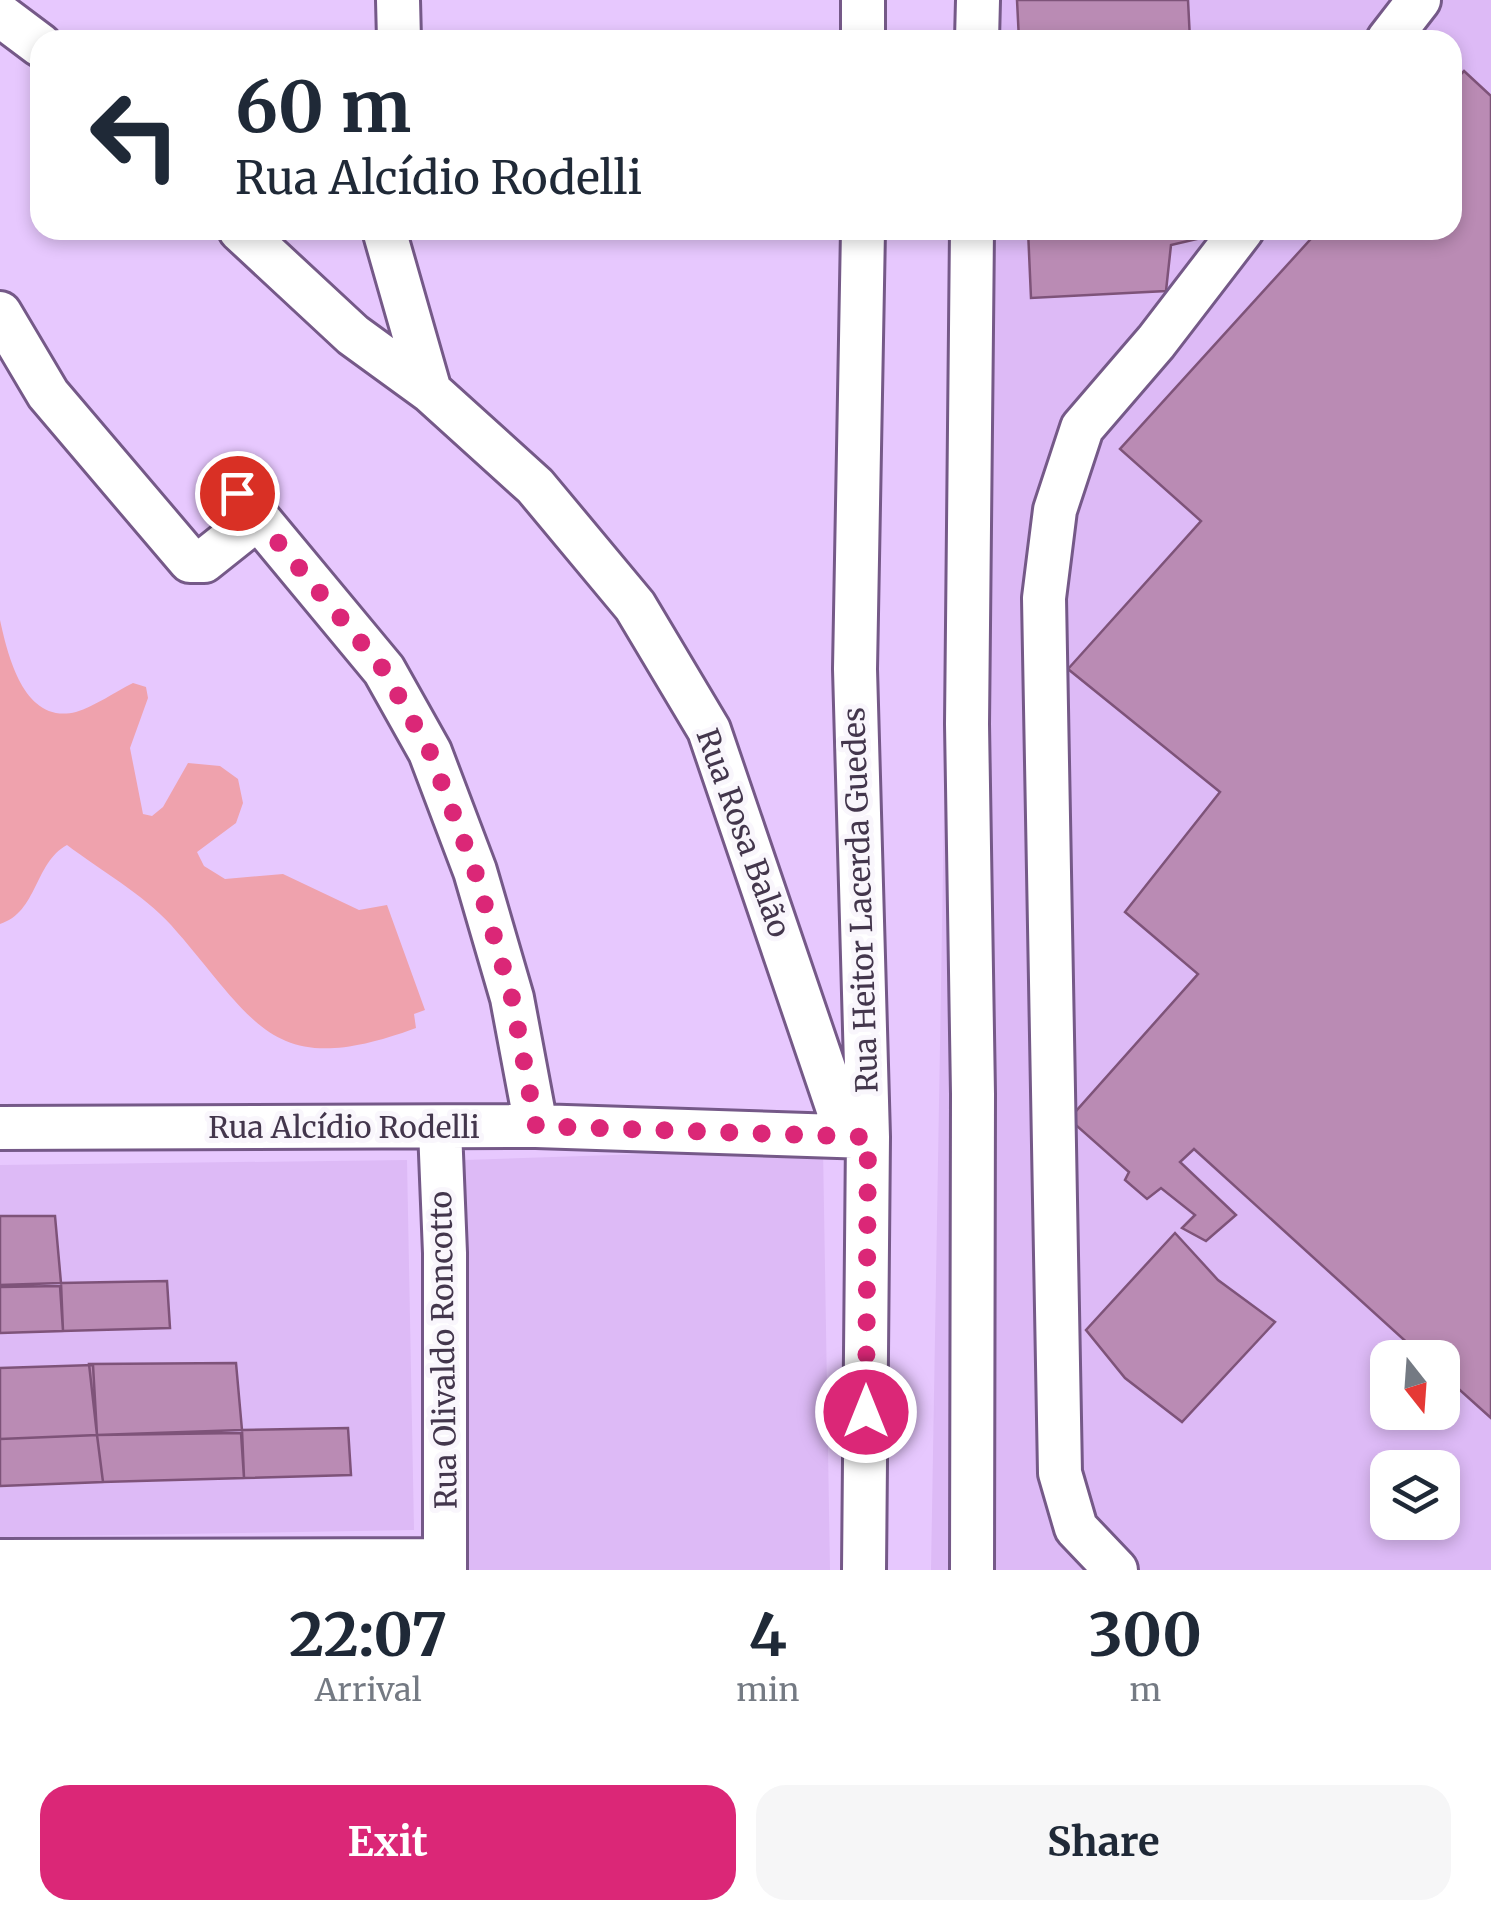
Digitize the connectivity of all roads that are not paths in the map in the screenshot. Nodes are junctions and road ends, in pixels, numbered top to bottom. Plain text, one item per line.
1 (398, 0) edge
2 (862, 0) edge
3 (978, 0) edge
4 (1419, 0) edge
5 (0, 15) edge
6 (399, 30) edge
7 (863, 30) edge
8 (977, 30) edge
9 (1396, 30) edge
10 (30, 37) edge
11 (251, 240) edge
12 (387, 240) edge
13 (862, 240) edge
14 (972, 240) edge
15 (1234, 240) edge
16 (0, 314) edge
17 (430, 391) junction
18 (536, 1126) junction
19 (0, 1128) edge
20 (440, 1129) junction
21 (857, 1136) junction
22 (0, 1561) edge
23 (446, 1565) edge
24 (864, 1570) edge
25 (972, 1570) edge
26 (1116, 1570) edge

1 - 6 street
2 - 7 street
3 - 8 street
4 - 9 street
5 - 10 street
11 - 17 street, Rua Rosa Balão
12 - 17 street
13 - 21 street, Rua Heitor Lacerda Guedes
14 - 25 street
15 - 26 street
16 - 18 street
17 - 21 street, Rua Rosa Balão
18 - 20 street, Rua Alcídio Rodelli
18 - 21 street, Rua Alcídio Rodelli
19 - 20 street, Rua Alcídio Rodelli
20 - 23 street, Rua Olivaldo Roncotto
21 - 24 street, Rua Heitor Lacerda Guedes
22 - 23 street

